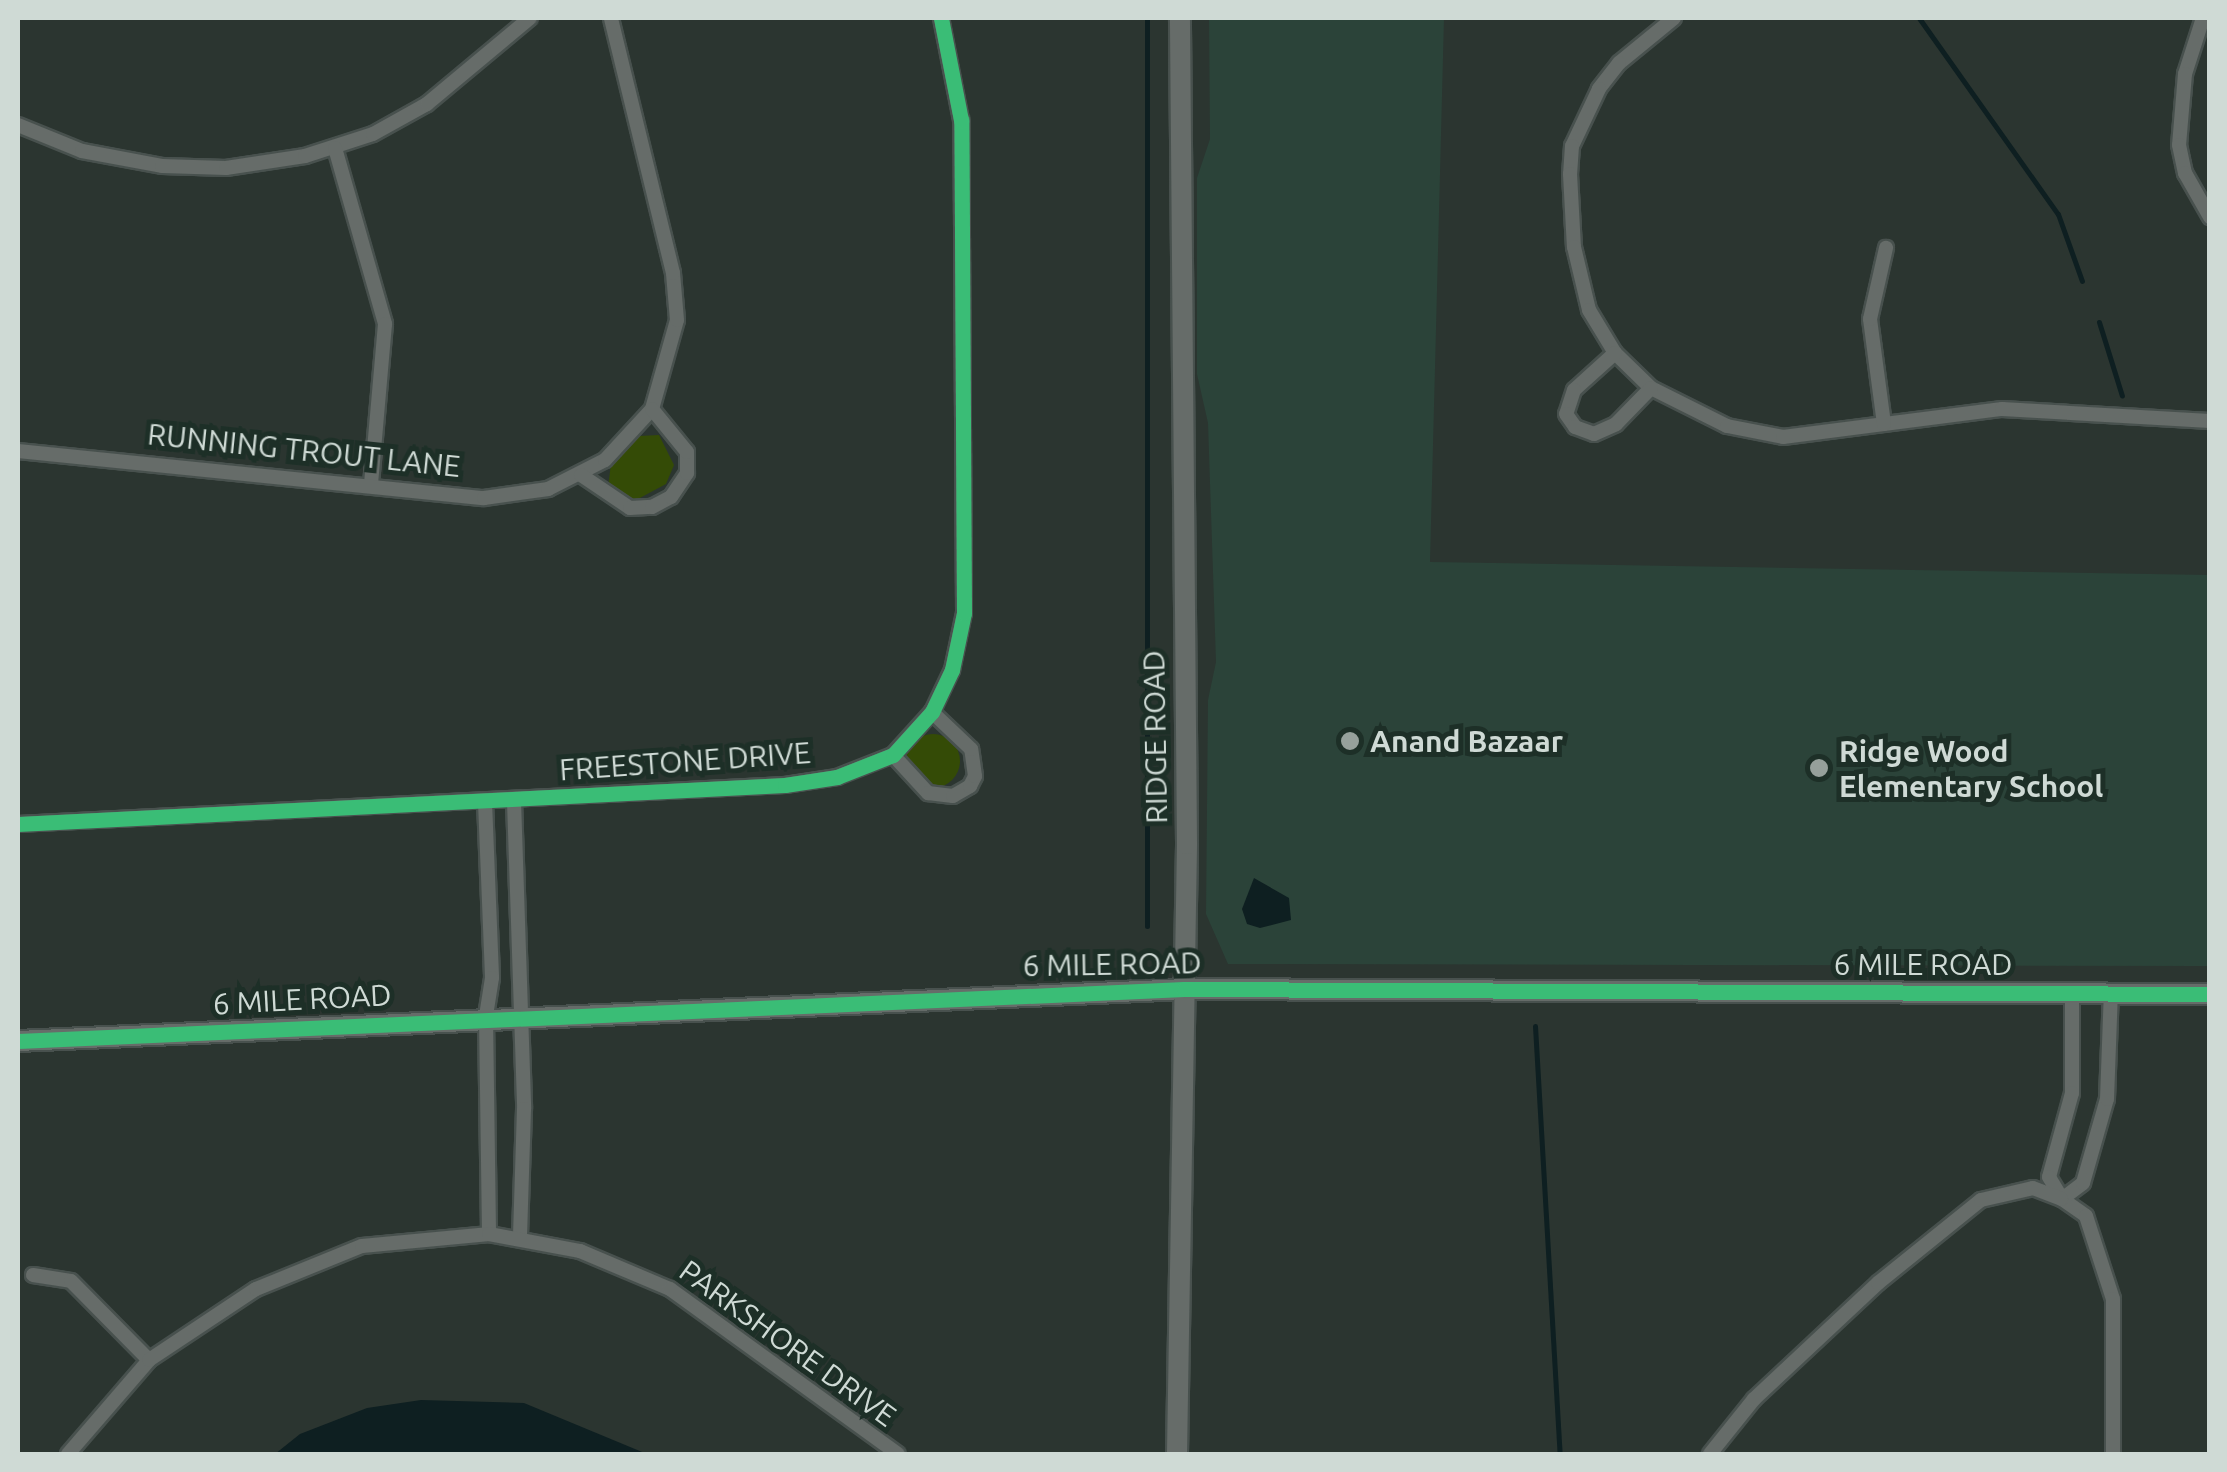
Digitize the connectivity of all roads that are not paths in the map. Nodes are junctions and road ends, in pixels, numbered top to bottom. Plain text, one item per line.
1 (530, 18) edge
2 (611, 18) edge
3 (941, 18) edge
4 (1180, 18) edge
5 (2202, 18) edge
6 (1668, 19) edge
7 (18, 125) edge
8 (335, 148) junction
9 (2210, 217) edge
10 (1886, 248) dead end
11 (1615, 354) junction
12 (1651, 388) junction
13 (652, 408) junction
14 (2210, 421) edge
15 (1884, 424) junction
16 (18, 451) edge
17 (581, 475) junction
18 (371, 484) junction
19 (932, 712) junction
20 (893, 754) junction
21 (514, 801) junction
22 (484, 802) junction
23 (18, 824) edge
24 (1184, 989) junction
25 (2072, 992) junction
26 (2111, 992) junction
27 (2210, 994) edge
28 (518, 1016) junction
29 (486, 1018) junction
30 (18, 1041) edge
31 (2062, 1199) junction
32 (489, 1234) junction
33 (520, 1238) junction
34 (33, 1275) dead end
35 (149, 1360) junction
36 (68, 1454) edge
37 (898, 1454) edge
38 (1177, 1454) edge
39 (1710, 1454) edge
40 (2113, 1454) edge

1 - 8 street
2 - 13 street, RUNNING TROUT LANE
3 - 19 street, FREESTONE DRIVE
4 - 24 street, RIDGE ROAD
5 - 9 street
6 - 11 street
7 - 8 street
8 - 18 street
10 - 15 street
11 - 12 street
11 - 12 street
12 - 15 street
13 - 17 street, RUNNING TROUT LANE
13 - 17 street
14 - 15 street
16 - 18 street, RUNNING TROUT LANE
17 - 18 street, RUNNING TROUT LANE
19 - 20 street, FREESTONE DRIVE
19 - 20 street
20 - 21 street, FREESTONE DRIVE
21 - 22 street, FREESTONE DRIVE
21 - 28 street
22 - 23 street, FREESTONE DRIVE
22 - 29 street
24 - 25 street, 6 MILE ROAD
24 - 28 street, 6 MILE ROAD
24 - 38 street, RIDGE ROAD
25 - 26 street, 6 MILE ROAD
25 - 31 street
26 - 27 street, 6 MILE ROAD
26 - 31 street
28 - 29 street, 6 MILE ROAD
28 - 33 street
29 - 30 street, 6 MILE ROAD
29 - 32 street
31 - 39 street
31 - 40 street
32 - 33 street, PARKSHORE DRIVE
32 - 35 street, PARKSHORE DRIVE
33 - 37 street, PARKSHORE DRIVE
34 - 35 street
35 - 36 street, PARKSHORE DRIVE

